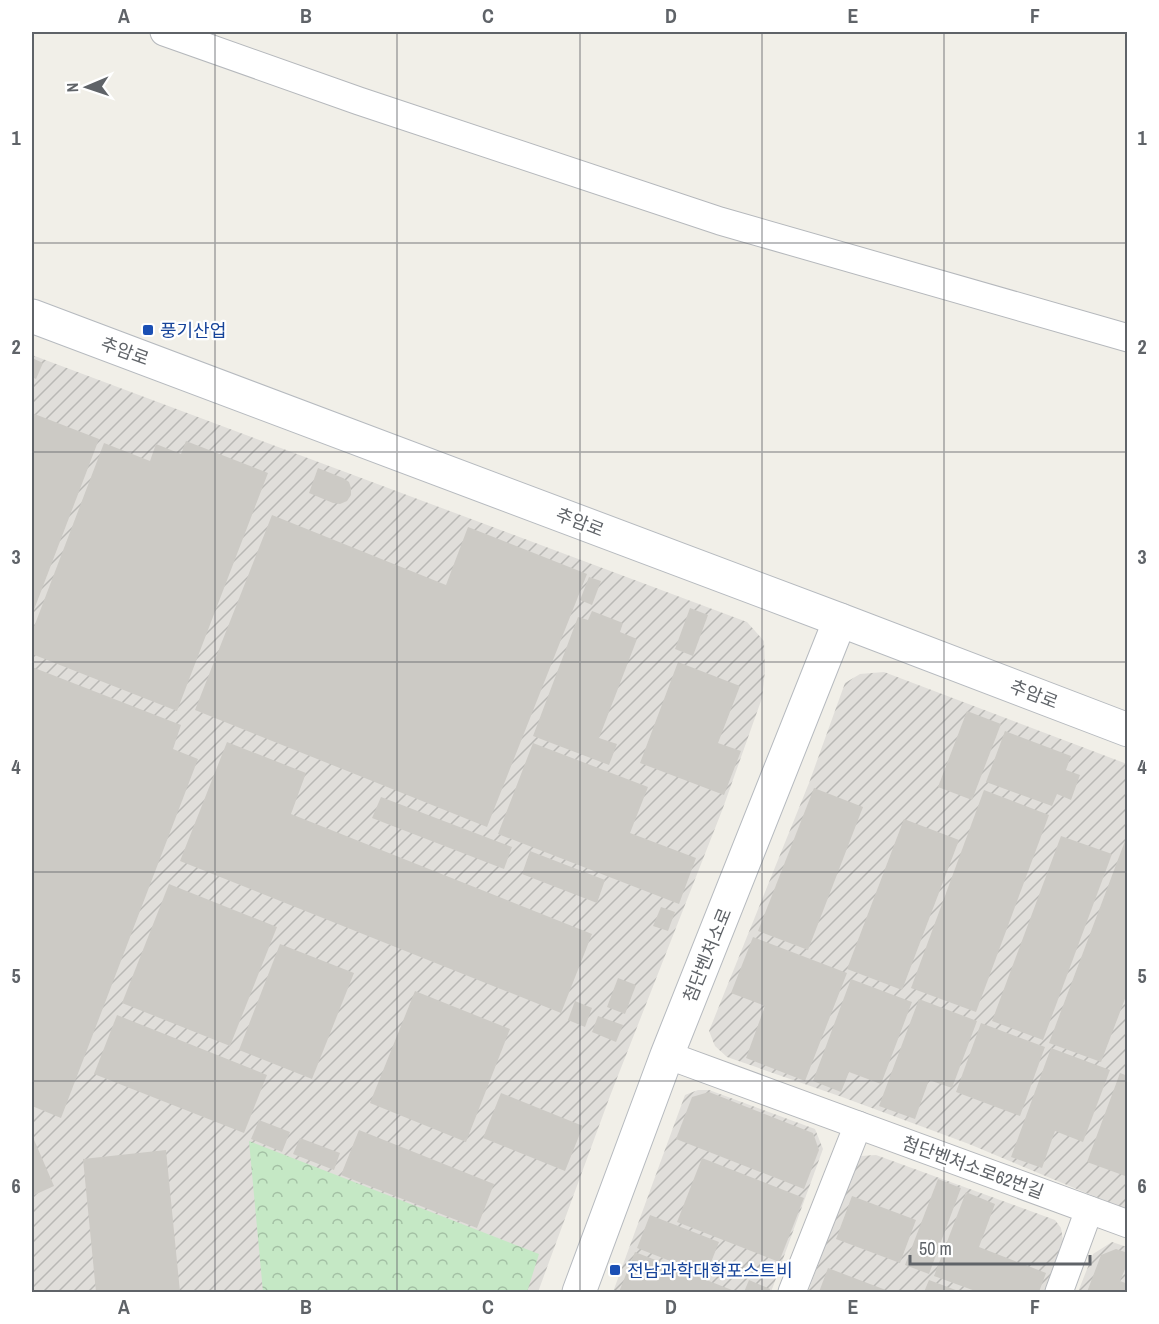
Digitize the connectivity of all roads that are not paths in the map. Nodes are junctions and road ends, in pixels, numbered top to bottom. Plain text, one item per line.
1 (164, 32) edge
2 (32, 316) edge
3 (1128, 338) edge
4 (840, 620) junction
5 (1128, 730) edge
6 (667, 1055) junction
7 (858, 1125) junction
8 (1089, 1210) junction
9 (1128, 1224) edge
10 (579, 1293) edge
11 (792, 1293) edge
12 (1059, 1293) edge

1 - 3 street
2 - 4 street, 추암로
4 - 5 street, 추암로
4 - 6 street, 첨단벤처소로
6 - 7 street, 첨단벤처소로62번길
6 - 10 street, 첨단벤처소로
7 - 8 street, 첨단벤처소로62번길
7 - 11 street
8 - 9 street, 첨단벤처소로62번길
8 - 12 street

